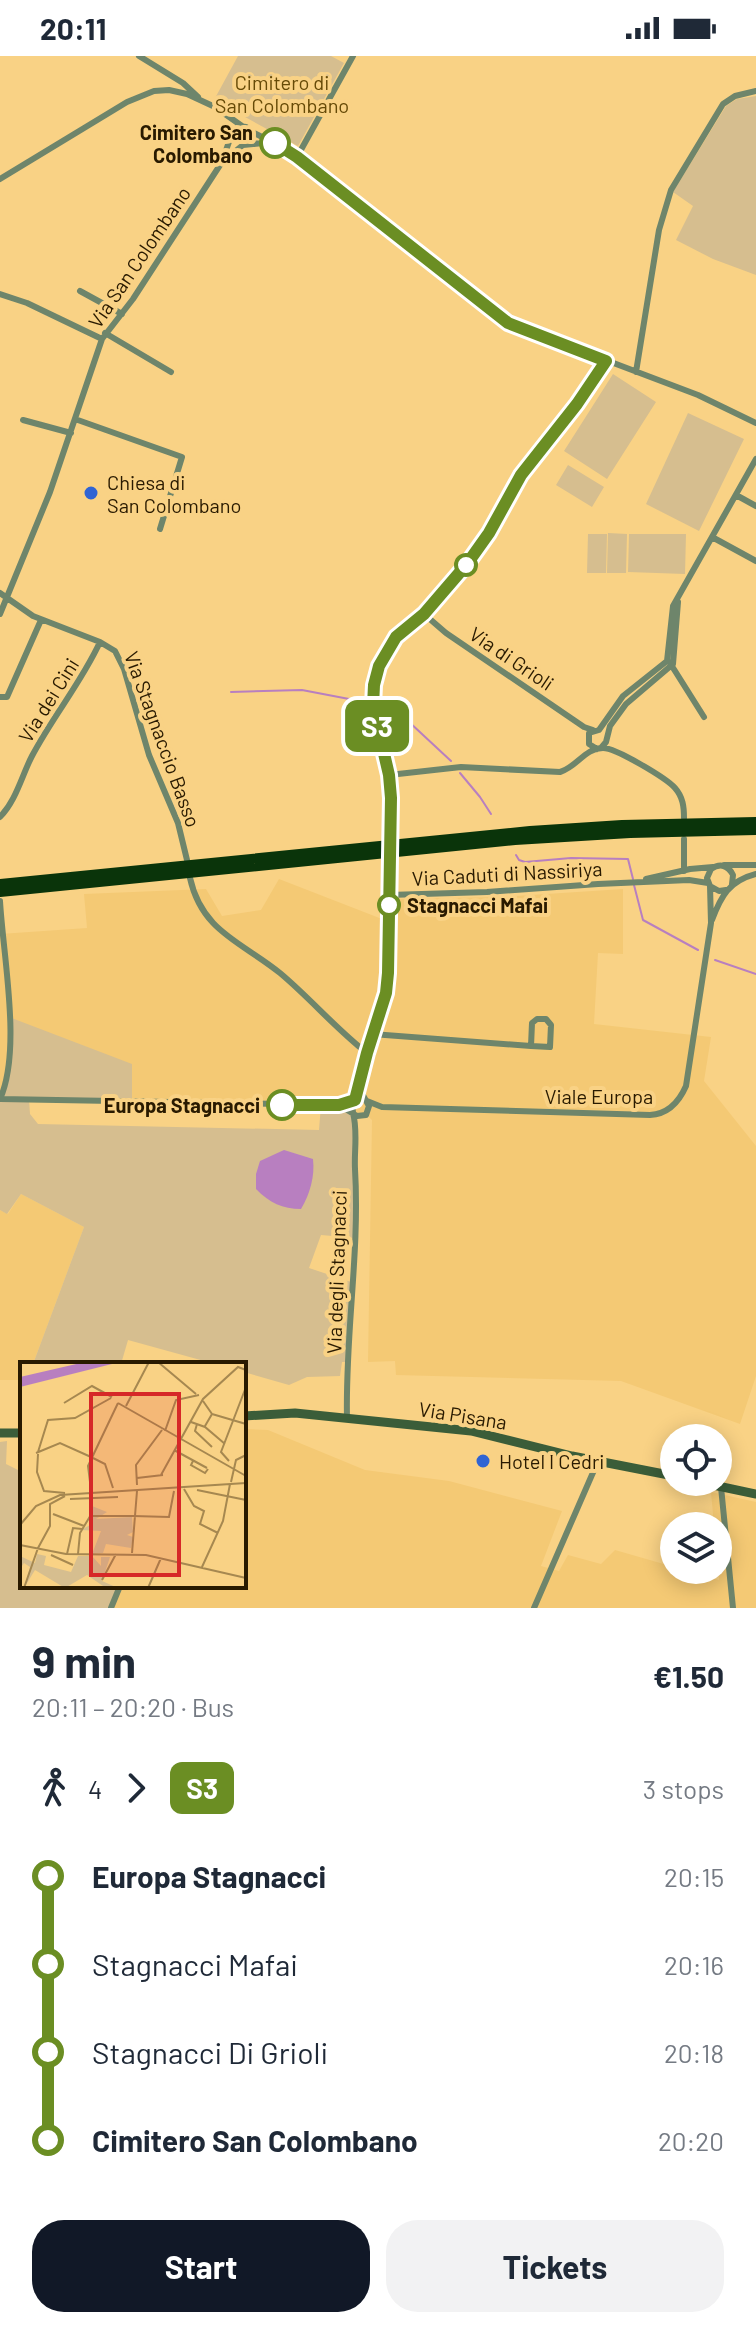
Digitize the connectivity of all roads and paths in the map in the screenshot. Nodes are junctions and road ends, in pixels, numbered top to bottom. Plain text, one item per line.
1 (139, 56) edge
2 (353, 56) edge
3 (165, 73) junction
4 (183, 83) junction
5 (169, 90) junction
6 (756, 91) edge
7 (178, 92) junction
8 (200, 99) junction
9 (231, 120) junction
10 (242, 126) junction
11 (250, 130) junction
12 (232, 135) junction
13 (272, 142) junction
14 (244, 145) junction
15 (297, 157) junction
16 (222, 162) junction
17 (0, 179) edge
18 (80, 291) dead end
19 (0, 294) edge
20 (122, 314) junction
21 (104, 336) junction
22 (606, 361) junction
23 (171, 372) dead end
24 (636, 372) junction
25 (75, 419) junction
26 (23, 420) dead end
27 (756, 423) edge
28 (71, 433) junction
29 (756, 459) edge
30 (736, 495) junction
31 (756, 506) edge
32 (160, 529) dead end
33 (712, 537) junction
34 (756, 561) edge
35 (0, 593) edge
36 (9, 597) junction
37 (678, 601) junction
38 (0, 614) edge
39 (424, 614) junction
40 (41, 620) junction
41 (100, 642) junction
42 (668, 659) junction
43 (672, 666) junction
44 (0, 697) edge
45 (704, 717) dead end
46 (584, 727) junction
47 (596, 730) junction
48 (606, 738) junction
49 (587, 739) junction
50 (599, 748) junction
51 (611, 749) junction
52 (583, 755) junction
53 (389, 775) junction
54 (0, 817) edge
55 (684, 818) dead end
56 (756, 822) edge
57 (756, 830) edge
58 (390, 838) dead end
59 (684, 839) dead end
60 (684, 854) junction
61 (390, 859) dead end
62 (187, 860) dead end
63 (722, 865) junction
64 (756, 865) edge
65 (713, 867) junction
66 (694, 869) junction
67 (684, 871) junction
68 (756, 874) edge
69 (676, 877) junction
70 (190, 878) dead end
71 (689, 880) junction
72 (0, 884) edge
73 (709, 885) junction
74 (729, 887) junction
75 (0, 892) edge
76 (389, 895) junction
77 (0, 901) edge
78 (711, 923) junction
79 (1, 938) edge
80 (372, 1034) junction
81 (531, 1046) junction
82 (367, 1053) junction
83 (360, 1087) junction
84 (0, 1099) edge
85 (355, 1101) junction
86 (367, 1101) junction
87 (339, 1105) junction
88 (382, 1107) junction
89 (353, 1113) junction
90 (366, 1115) junction
91 (356, 1127) junction
92 (246, 1416) edge
93 (347, 1418) junction
94 (598, 1461) junction
95 (660, 1473) edge
96 (732, 1489) edge
97 (756, 1494) edge
98 (722, 1496) edge
99 (119, 1588) edge
100 (111, 1608) edge
101 (534, 1608) edge
102 (733, 1608) edge

1 - 3 street
2 - 15 street
3 - 4 street
3 - 5 street
4 - 7 street
4 - 8 street
5 - 7 street
5 - 17 street
6 - 24 street
7 - 8 street
8 - 9 street
9 - 10 street
9 - 12 street
10 - 11 street
10 - 12 street
11 - 13 street
11 - 14 street
12 - 14 street
12 - 16 street, Via San Colombano
13 - 14 street
13 - 15 street
14 - 16 street, Via San Colombano
15 - 22 street
16 - 20 street, Via San Colombano
18 - 20 street
19 - 21 street
20 - 21 street, Via San Colombano
21 - 23 street
21 - 25 street, Via San Colombano
22 - 24 street
22 - 39 street
24 - 27 street
25 - 28 street, Via San Colombano
25 - 32 street
26 - 28 street
28 - 36 street, Via San Colombano
29 - 30 street
30 - 31 street
30 - 33 street
33 - 34 street
33 - 37 street
35 - 36 street
36 - 38 street, Via San Colombano
36 - 40 street, Via Stagnaccio Basso
37 - 42 street
37 - 43 street
39 - 46 street, Via di Grioli
39 - 53 street
40 - 41 street, Via Stagnaccio Basso
40 - 44 street
41 - 54 street, Via dei Cini
41 - 62 street, Via Stagnaccio Basso
42 - 43 street
42 - 47 street
43 - 45 street
43 - 48 street
46 - 47 street, Via di Grioli
46 - 49 street
47 - 48 street
47 - 49 street
48 - 50 street
48 - 51 street
49 - 50 street
49 - 52 street
50 - 51 street
50 - 52 street
51 - 55 street
52 - 53 street
53 - 58 street
56 - 72 highway
57 - 75 highway
59 - 60 street
60 - 66 street
60 - 67 street
61 - 76 street, Via degli Stagnacci
63 - 64 street
63 - 65 street
63 - 74 street
65 - 66 street, Via Caduti di Nassiriya
65 - 73 street
66 - 67 street, Via Caduti di Nassiriya
67 - 69 street, Via Caduti di Nassiriya
67 - 71 street
68 - 74 street
69 - 71 street, Via Caduti di Nassiriya
69 - 76 street, Via Caduti di Nassiriya
70 - 82 street
71 - 73 street, Via Caduti di Nassiriya
73 - 74 street
73 - 78 street, Viale Europa
74 - 78 street, Viale Europa
76 - 80 street, Via degli Stagnacci
77 - 79 street
78 - 88 street, Viale Europa
79 - 84 street
80 - 81 street
80 - 82 street, Via degli Stagnacci
81 - 81 street
82 - 83 street, Via degli Stagnacci
83 - 85 street, Via degli Stagnacci
83 - 86 street
84 - 87 street
85 - 86 street
85 - 87 street
85 - 89 street, Via degli Stagnacci
86 - 88 street, Viale Europa
86 - 90 street
87 - 89 street
88 - 90 street, Viale Europa
89 - 90 street
89 - 91 street, Via degli Stagnacci
90 - 91 street
91 - 93 street, Via degli Stagnacci
92 - 93 main road, Via Pisana
93 - 94 main road, Via Pisana
94 - 95 main road, Via Pisana
94 - 101 street
96 - 97 main road
98 - 102 street
99 - 100 street

